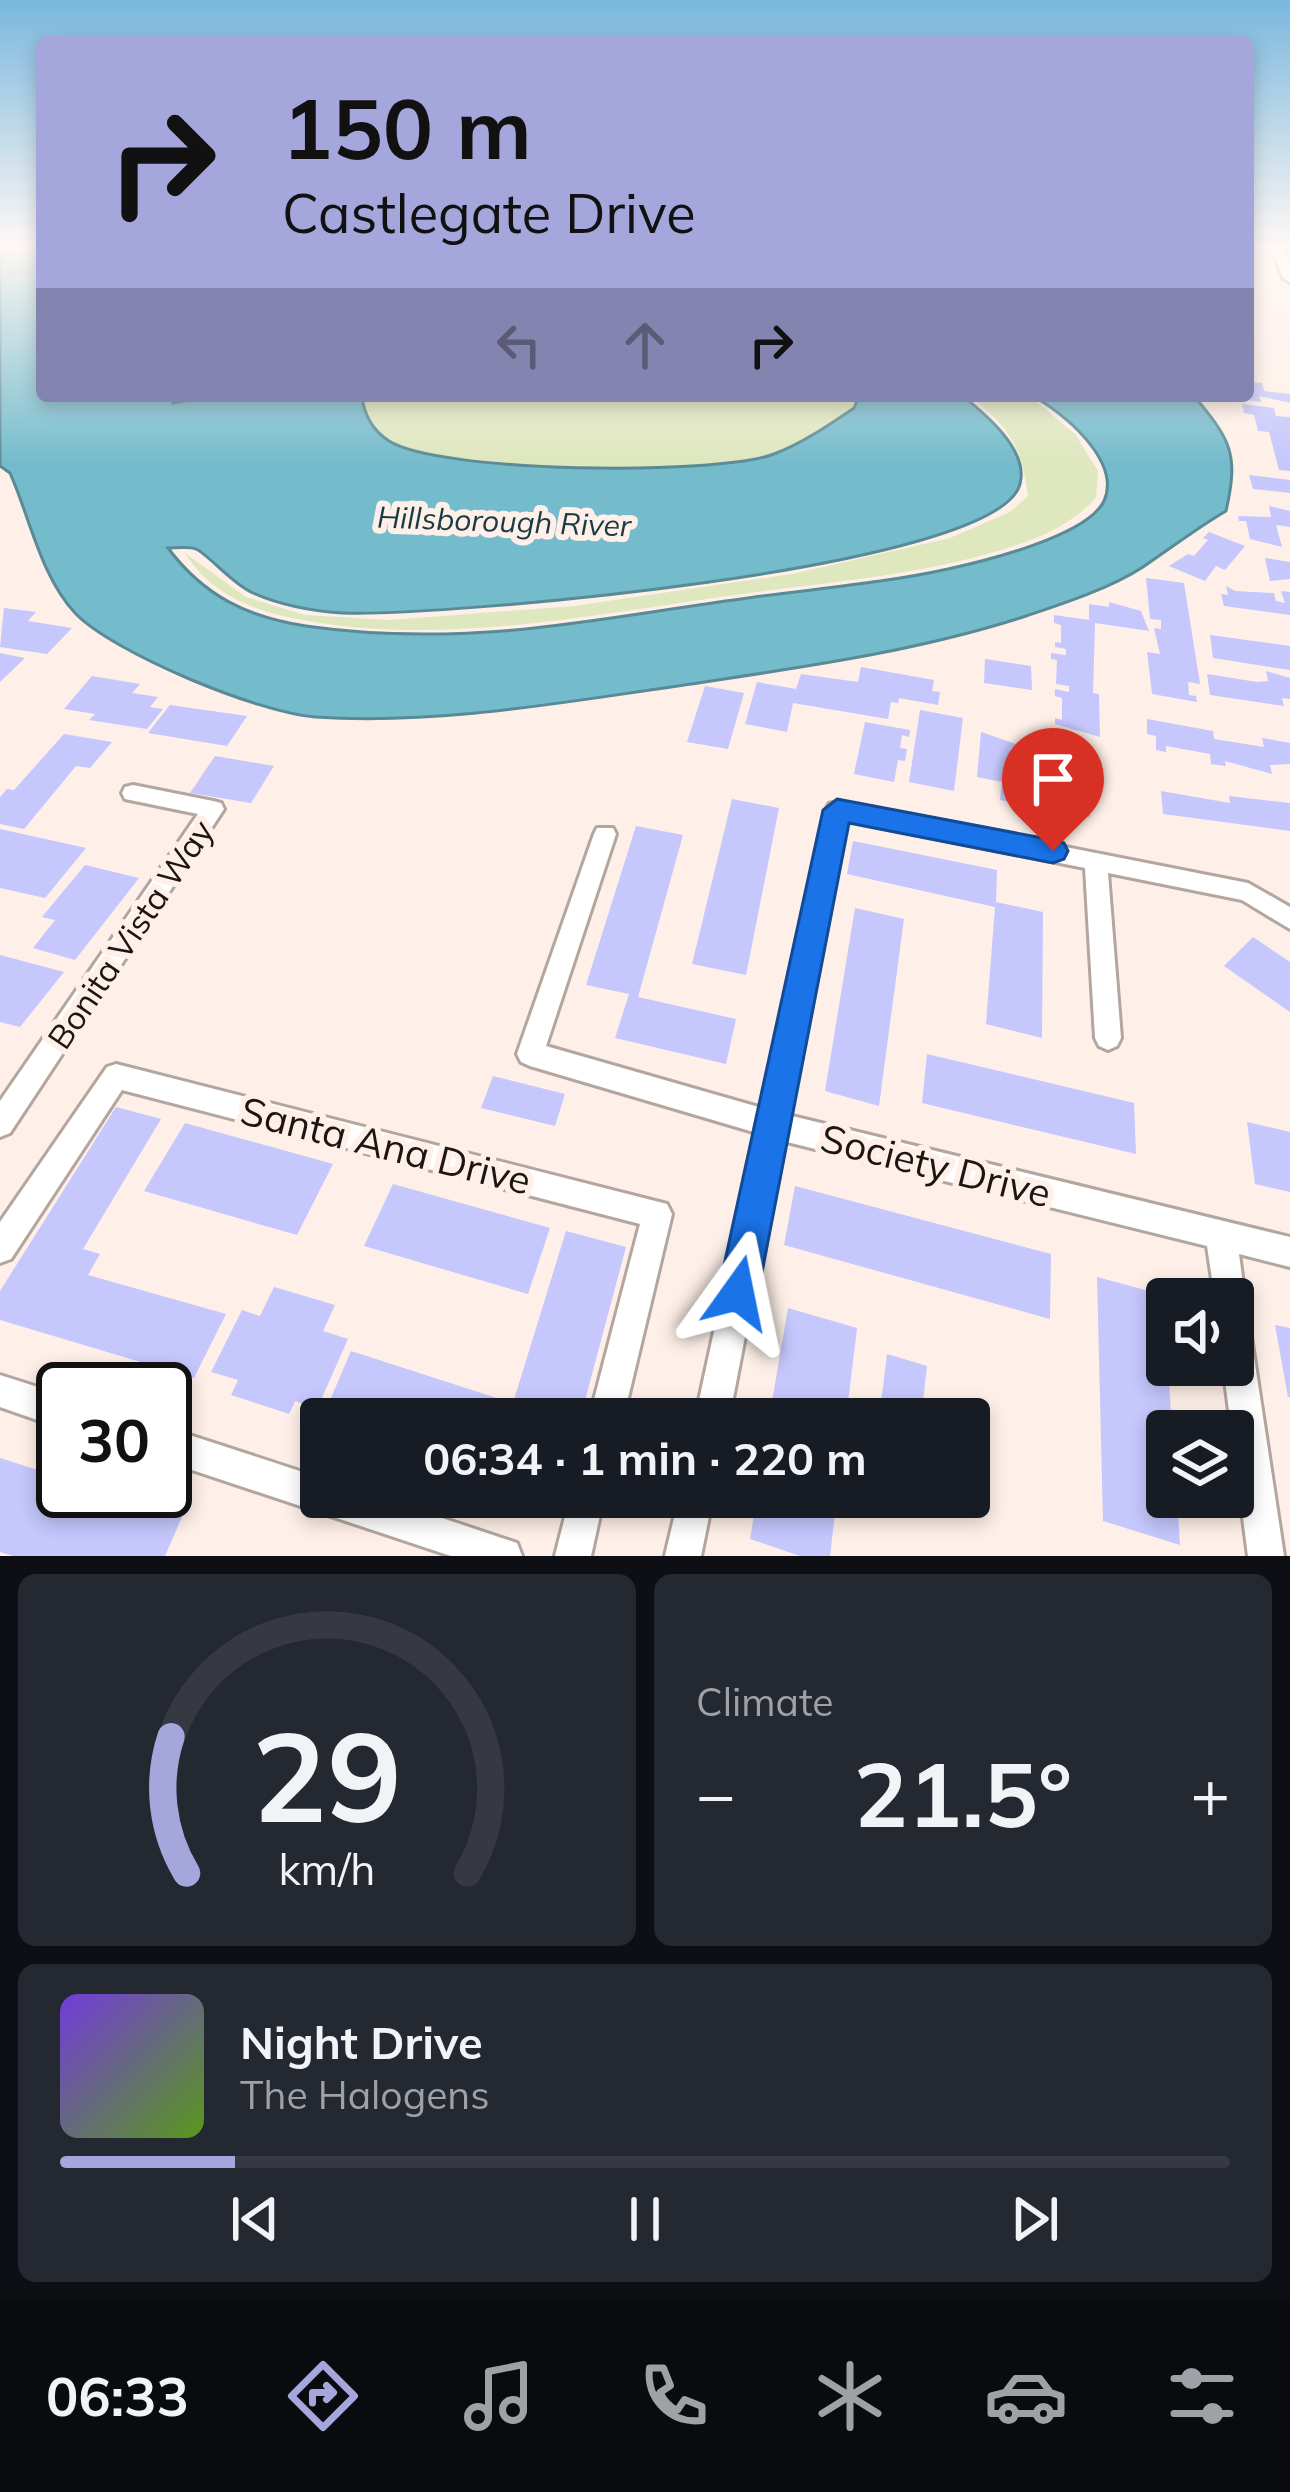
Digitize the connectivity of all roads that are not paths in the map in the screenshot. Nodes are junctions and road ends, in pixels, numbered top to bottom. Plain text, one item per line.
1 (133, 793) dead end
2 (605, 834) dead end
3 (1096, 860) junction
4 (1290, 919) edge
5 (1108, 1038) dead end
6 (0, 1124) edge
7 (774, 1125) junction
8 (1221, 1237) junction
9 (0, 1248) edge
10 (1290, 1252) edge
11 (1226, 1278) edge
12 (1242, 1386) edge
13 (0, 1391) edge
14 (612, 1398) edge
15 (716, 1398) edge
16 (36, 1403) edge
17 (192, 1453) edge
18 (300, 1488) edge
19 (390, 1518) edge
20 (582, 1518) edge
21 (691, 1518) edge
22 (503, 1556) edge
23 (573, 1556) edge
24 (683, 1556) edge
25 (1266, 1556) edge

1 - 6 street, Bonita Vista Way
2 - 7 street, Society Drive
3 - 4 street
3 - 5 street
3 - 7 street
7 - 8 street, Society Drive
7 - 15 street
8 - 10 street, Society Drive
8 - 11 street
9 - 14 street, Santa Ana Drive
12 - 25 street
13 - 16 street
17 - 18 street
19 - 22 street
20 - 23 street
21 - 24 street

